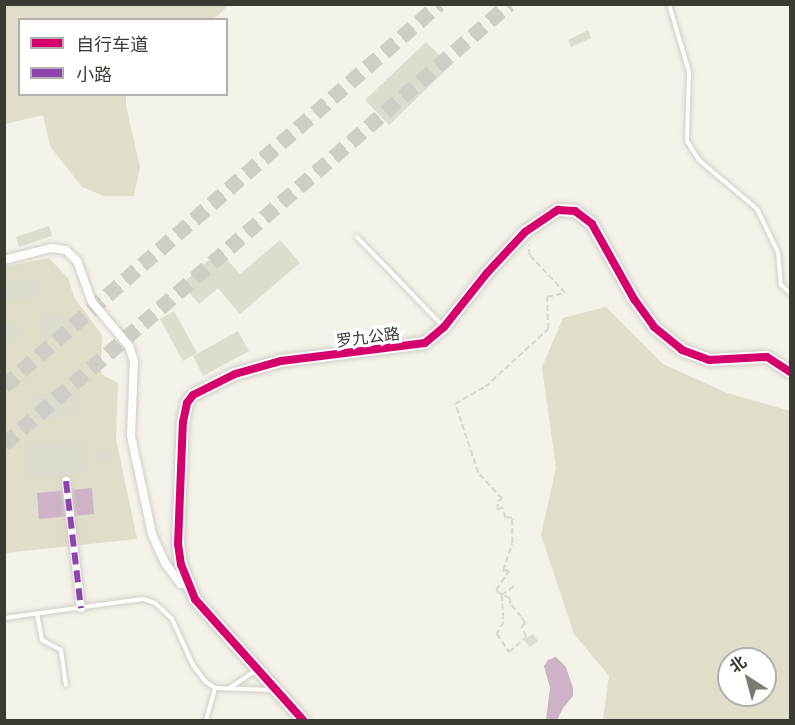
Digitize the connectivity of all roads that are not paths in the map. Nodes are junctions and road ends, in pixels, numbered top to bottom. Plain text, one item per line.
1 (669, 4) edge
2 (357, 237) dead end
3 (4, 260) edge
4 (790, 293) edge
5 (444, 327) junction
6 (790, 372) edge
7 (66, 483) dead end
8 (189, 585) junction
9 (81, 608) junction
10 (37, 614) junction
11 (4, 618) edge
12 (258, 669) junction
13 (66, 685) dead end
14 (230, 687) junction
15 (215, 688) junction
16 (277, 691) junction
17 (206, 720) edge
18 (303, 720) edge

1 - 4 lane
2 - 5 lane
3 - 8 street
5 - 6 street, 罗九公路
5 - 8 street, 罗九公路
7 - 9 street
8 - 12 street, 罗九公路
9 - 10 lane
9 - 15 lane
10 - 11 lane
10 - 13 lane
12 - 14 lane
12 - 16 street, 罗九公路
14 - 15 lane
14 - 16 lane
15 - 17 lane
16 - 18 street, 罗九公路

